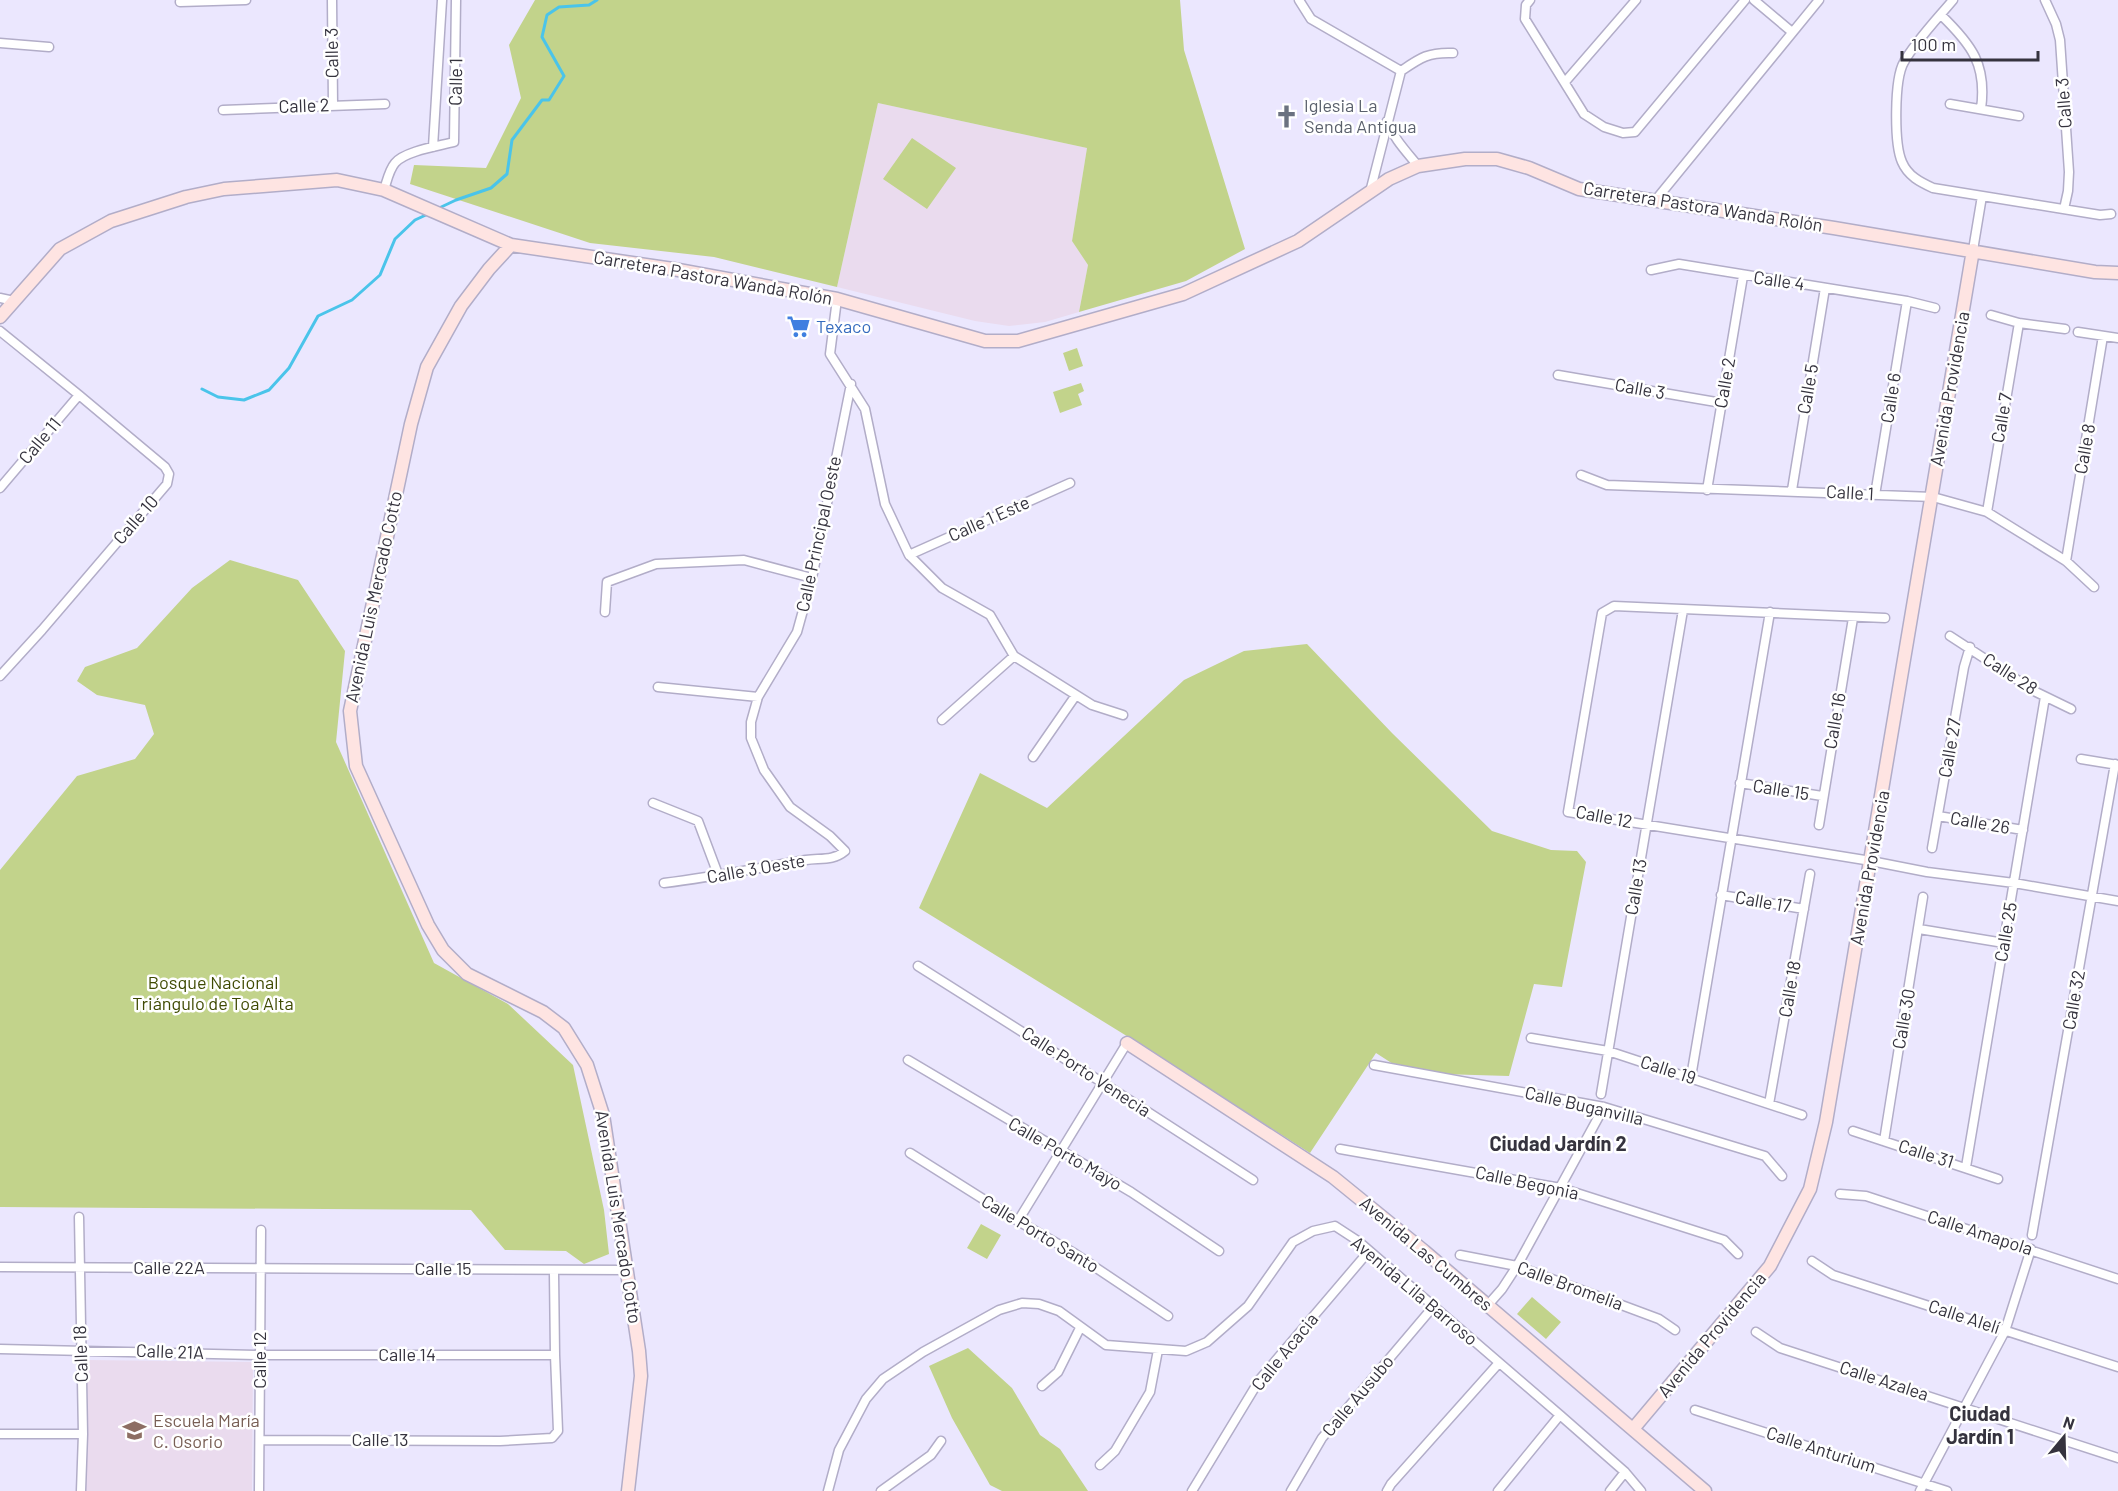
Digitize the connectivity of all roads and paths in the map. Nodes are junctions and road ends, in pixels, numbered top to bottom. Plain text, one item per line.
1 (246, 0) edge
2 (332, 0) edge
3 (442, 0) edge
4 (456, 0) edge
5 (1299, 0) edge
6 (1530, 0) edge
7 (1636, 0) edge
8 (1745, 0) edge
9 (1754, 0) edge
10 (1819, 0) edge
11 (1953, 0) edge
12 (2045, 0) edge
13 (180, 2) dead end
14 (1941, 15) junction
15 (1792, 32) junction
16 (0, 43) edge
17 (49, 47) dead end
18 (1453, 53) dead end
19 (1401, 71) junction
20 (1565, 82) junction
21 (385, 104) dead end
22 (1950, 104) dead end
23 (333, 105) junction
24 (1981, 109) junction
25 (224, 110) dead end
26 (2019, 116) dead end
27 (1387, 121) junction
28 (433, 147) junction
29 (1425, 164) junction
30 (384, 190) junction
31 (1370, 193) junction
32 (1982, 196) junction
33 (1654, 202) junction
34 (2064, 209) junction
35 (2111, 214) dead end
36 (511, 244) junction
37 (1973, 250) junction
38 (1651, 270) dead end
39 (2118, 273) edge
40 (1743, 276) junction
41 (1825, 288) junction
42 (0, 298) edge
43 (837, 299) junction
44 (14, 301) junction
45 (1907, 301) junction
46 (1935, 308) dead end
47 (1991, 315) dead end
48 (0, 316) edge
49 (2019, 323) junction
50 (2065, 329) dead end
51 (0, 331) edge
52 (2078, 332) dead end
53 (2103, 336) junction
54 (2118, 338) edge
55 (1558, 375) dead end
56 (851, 384) junction
57 (79, 395) junction
58 (1722, 403) junction
59 (1581, 475) dead end
60 (1070, 483) dead end
61 (0, 488) edge
62 (1707, 490) junction
63 (1792, 490) junction
64 (1875, 495) junction
65 (1933, 496) junction
66 (1987, 512) junction
67 (909, 555) junction
68 (2066, 561) junction
69 (812, 578) junction
70 (2094, 587) dead end
71 (1683, 610) junction
72 (606, 612) dead end
73 (1770, 612) junction
74 (1853, 618) junction
75 (1885, 618) dead end
76 (1950, 636) dead end
77 (1970, 647) junction
78 (1014, 656) junction
79 (0, 676) edge
80 (658, 687) dead end
81 (1076, 695) junction
82 (758, 697) junction
83 (2045, 697) junction
84 (2071, 709) dead end
85 (1123, 715) dead end
86 (942, 720) dead end
87 (1033, 757) dead end
88 (2081, 759) dead end
89 (2116, 765) edge
90 (1740, 783) junction
91 (1822, 796) junction
92 (653, 803) dead end
93 (1938, 816) junction
94 (1647, 825) junction
95 (1819, 825) dead end
96 (2023, 830) junction
97 (1731, 839) junction
98 (1932, 848) dead end
99 (846, 851) joint
100 (1871, 861) junction
101 (1810, 874) dead end
102 (719, 877) junction
103 (664, 883) dead end
104 (2014, 883) junction
105 (1721, 895) junction
106 (2093, 896) junction
107 (1923, 897) dead end
108 (2118, 901) edge
109 (1804, 909) junction
110 (1919, 929) junction
111 (2004, 943) junction
112 (918, 966) dead end
113 (1531, 1038) dead end
114 (1127, 1043) joint
115 (1608, 1051) junction
116 (908, 1060) dead end
117 (1374, 1065) dead end
118 (1691, 1077) junction
119 (1103, 1083) junction
120 (1601, 1094) dead end
121 (1769, 1104) junction
122 (1604, 1107) junction
123 (1802, 1115) dead end
124 (1853, 1131) dead end
125 (1884, 1140) junction
126 (1340, 1149) dead end
127 (1061, 1152) junction
128 (910, 1153) dead end
129 (1966, 1167) junction
130 (1782, 1176) dead end
131 (1998, 1179) dead end
132 (1252, 1180) dead end
133 (1562, 1188) junction
134 (1840, 1194) dead end
135 (79, 1217) dead end
136 (1018, 1221) junction
137 (261, 1230) dead end
138 (2032, 1235) dead end
139 (2031, 1249) junction
140 (1219, 1251) dead end
141 (1369, 1251) junction
142 (1738, 1254) dead end
143 (1460, 1255) dead end
144 (1812, 1261) dead end
145 (1518, 1266) junction
146 (0, 1267) edge
147 (78, 1268) junction
148 (260, 1269) junction
149 (552, 1270) junction
150 (627, 1270) junction
151 (2118, 1279) edge
152 (1487, 1306) junction
153 (1433, 1307) junction
154 (1168, 1316) dead end
155 (1080, 1328) junction
156 (1675, 1330) dead end
157 (2005, 1331) junction
158 (1756, 1332) dead end
159 (0, 1349) edge
160 (80, 1349) junction
161 (1158, 1350) junction
162 (260, 1354) junction
163 (555, 1355) junction
164 (1498, 1364) junction
165 (2118, 1367) edge
166 (1042, 1386) dead end
167 (1964, 1407) junction
168 (1695, 1410) dead end
169 (1560, 1415) junction
170 (1633, 1429) junction
171 (0, 1434) edge
172 (83, 1434) junction
173 (260, 1440) junction
174 (941, 1441) dead end
175 (2118, 1458) edge
176 (1100, 1465) dead end
177 (1625, 1472) junction
178 (1922, 1487) edge
179 (81, 1491) edge
180 (260, 1491) edge
181 (628, 1491) edge
182 (828, 1491) edge
183 (881, 1491) edge
184 (1192, 1491) edge
185 (1291, 1491) edge
186 (1387, 1491) edge
187 (1498, 1491) edge
188 (1610, 1491) edge
189 (1641, 1491) edge
190 (1705, 1491) edge
191 (1947, 1491) edge

1 - 13 street
2 - 23 street, Calle 3
3 - 28 street, Calle 1
4 - 28 street, Calle 1
5 - 19 street
6 - 20 street
7 - 20 street
8 - 20 street
9 - 15 street
10 - 15 street
11 - 14 street
12 - 34 street, Calle 3
14 - 24 street
14 - 32 street
15 - 33 street
16 - 17 street
18 - 19 street
19 - 27 street
21 - 23 street, Calle 2
22 - 24 street
23 - 25 street, Calle 2
24 - 26 street
27 - 29 street
27 - 31 street
28 - 30 street, Calle 1
29 - 31 street, Carretera Pastora Wanda Rolón
29 - 33 street, Carretera Pastora Wanda Rolón
30 - 36 street, Carretera Pastora Wanda Rolón
30 - 44 street, Carretera Pastora Wanda Rolón
31 - 43 street, Carretera Pastora Wanda Rolón
32 - 34 street
32 - 37 street
33 - 37 street, Carretera Pastora Wanda Rolón
34 - 35 street
36 - 43 street, Carretera Pastora Wanda Rolón
36 - 150 street, Avenida Luis Mercado Cotto
37 - 39 street, Carretera Pastora Wanda Rolón
37 - 65 street, Avenida Providencia
38 - 40 street, Calle 4
40 - 41 street, Calle 4
40 - 58 street, Calle 2
41 - 45 street, Calle 4
41 - 63 street, Calle 5
42 - 44 street
43 - 56 street
44 - 48 street, Carretera Pastora Wanda Rolón
45 - 46 street, Calle 4
45 - 64 street, Calle 6
47 - 49 street
49 - 50 street
49 - 66 street, Calle 7
51 - 57 street, Calle 10
52 - 53 street
53 - 54 street
53 - 68 street, Calle 8
55 - 58 street, Calle 3
56 - 67 street
56 - 69 street, Calle Principal Oeste
57 - 61 street, Calle 11
57 - 79 street, Calle 10
58 - 62 street, Calle 2
59 - 62 street, Calle 1
60 - 67 street, Calle 1 Este
62 - 63 street, Calle 1
63 - 64 street, Calle 1
64 - 65 street, Calle 1
65 - 66 street, Calle 1
65 - 100 street, Avenida Providencia
66 - 68 street, Calle 1
67 - 78 street
68 - 70 street, Calle 1
69 - 72 street
69 - 82 street, Calle Principal Oeste
71 - 73 street, Calle 12
71 - 94 street, Calle 13
71 - 94 street, Calle 12
73 - 74 street, Calle 12
73 - 90 street
74 - 75 street, Calle 12
74 - 91 street, Calle 16
76 - 77 street, Calle 28
77 - 83 street, Calle 28
77 - 93 street, Calle 27
78 - 81 street
78 - 86 street
80 - 82 street
81 - 85 street
81 - 87 street
82 - 99 street, Calle Principal Oeste
83 - 84 street, Calle 28
83 - 96 street, Calle 25
88 - 89 street
89 - 106 street, Calle 32
90 - 91 street, Calle 15
90 - 97 street
91 - 95 street, Calle 16
92 - 102 street
93 - 96 street, Calle 26
93 - 98 street, Calle 27
94 - 97 street, Calle 12
94 - 115 street, Calle 13
96 - 104 street, Calle 25
97 - 100 street, Calle 12
97 - 105 street
99 - 102 street, Calle 3 Oeste
100 - 104 street, Calle 12
100 - 170 street, Avenida Providencia
101 - 109 street, Calle 18
102 - 103 street, Calle 3 Oeste
104 - 106 street, Calle 12
104 - 111 street, Calle 25
105 - 109 street, Calle 17
105 - 118 street
106 - 108 street, Calle 12
106 - 138 street, Calle 32
107 - 110 street, Calle 30
109 - 121 street, Calle 18
110 - 111 street
110 - 125 street, Calle 30
111 - 129 street, Calle 25
112 - 119 street, Calle Porto Venecia
113 - 115 street, Calle 19
114 - 119 street
114 - 152 street, Avenida Las Cumbres
115 - 118 street, Calle 19
115 - 120 street, Calle 13
116 - 127 street, Calle Porto Mayo
117 - 122 street, Calle Buganvilla
118 - 121 street, Calle 19
119 - 127 street
119 - 132 street, Calle Porto Venecia
121 - 123 street, Calle 19
122 - 130 street, Calle Buganvilla
122 - 133 street
124 - 125 street, Calle 31
125 - 129 street, Calle 31
126 - 133 street, Calle Begonia
127 - 136 street
127 - 140 street, Calle Porto Mayo
128 - 136 street, Calle Porto Santo
129 - 131 street, Calle 31
133 - 142 street, Calle Begonia
133 - 145 street
134 - 139 street, Calle Amapola
135 - 147 street, Calle 18
136 - 154 street, Calle Porto Santo
137 - 148 street, Calle 12
139 - 151 street, Calle Amapola
139 - 157 street
141 - 153 street, Avenida Lila Barroso
141 - 161 street, Avenida Lila Barroso
141 - 184 street, Calle Acacia
143 - 145 street, Calle Bromelia
144 - 157 street, Calle Alelí
145 - 152 street
145 - 156 street, Calle Bromelia
146 - 147 street, Calle 22A
147 - 148 street, Calle 22A
147 - 160 street, Calle 18
148 - 149 street, Calle 15
148 - 162 street, Calle 12
149 - 150 street, Calle 15
149 - 163 street
150 - 181 street, Avenida Luis Mercado Cotto
152 - 170 street, Avenida Las Cumbres
153 - 164 street, Avenida Lila Barroso
153 - 185 street, Calle Ausubo
155 - 161 street, Avenida Lila Barroso
155 - 166 street
155 - 182 street, Avenida Lila Barroso
157 - 165 street, Calle Alelí
157 - 167 street
158 - 167 street, Calle Azalea
159 - 160 street, Calle 21A
160 - 162 street, Calle 21A
160 - 172 street, Calle 18
161 - 176 street
162 - 163 street, Calle 14
162 - 173 street, Calle 12
163 - 173 street, Calle 13
164 - 169 street, Avenida Lila Barroso
164 - 186 street
167 - 175 street, Calle Azalea
167 - 178 street
168 - 178 street, Calle Anturium
169 - 177 street, Avenida Lila Barroso
169 - 187 street
170 - 190 street, Avenida Las Cumbres
171 - 172 street
172 - 179 street, Calle 18
173 - 180 street, Calle 12
174 - 183 street
177 - 188 street
177 - 189 street, Avenida Lila Barroso
178 - 191 street, Calle Anturium

